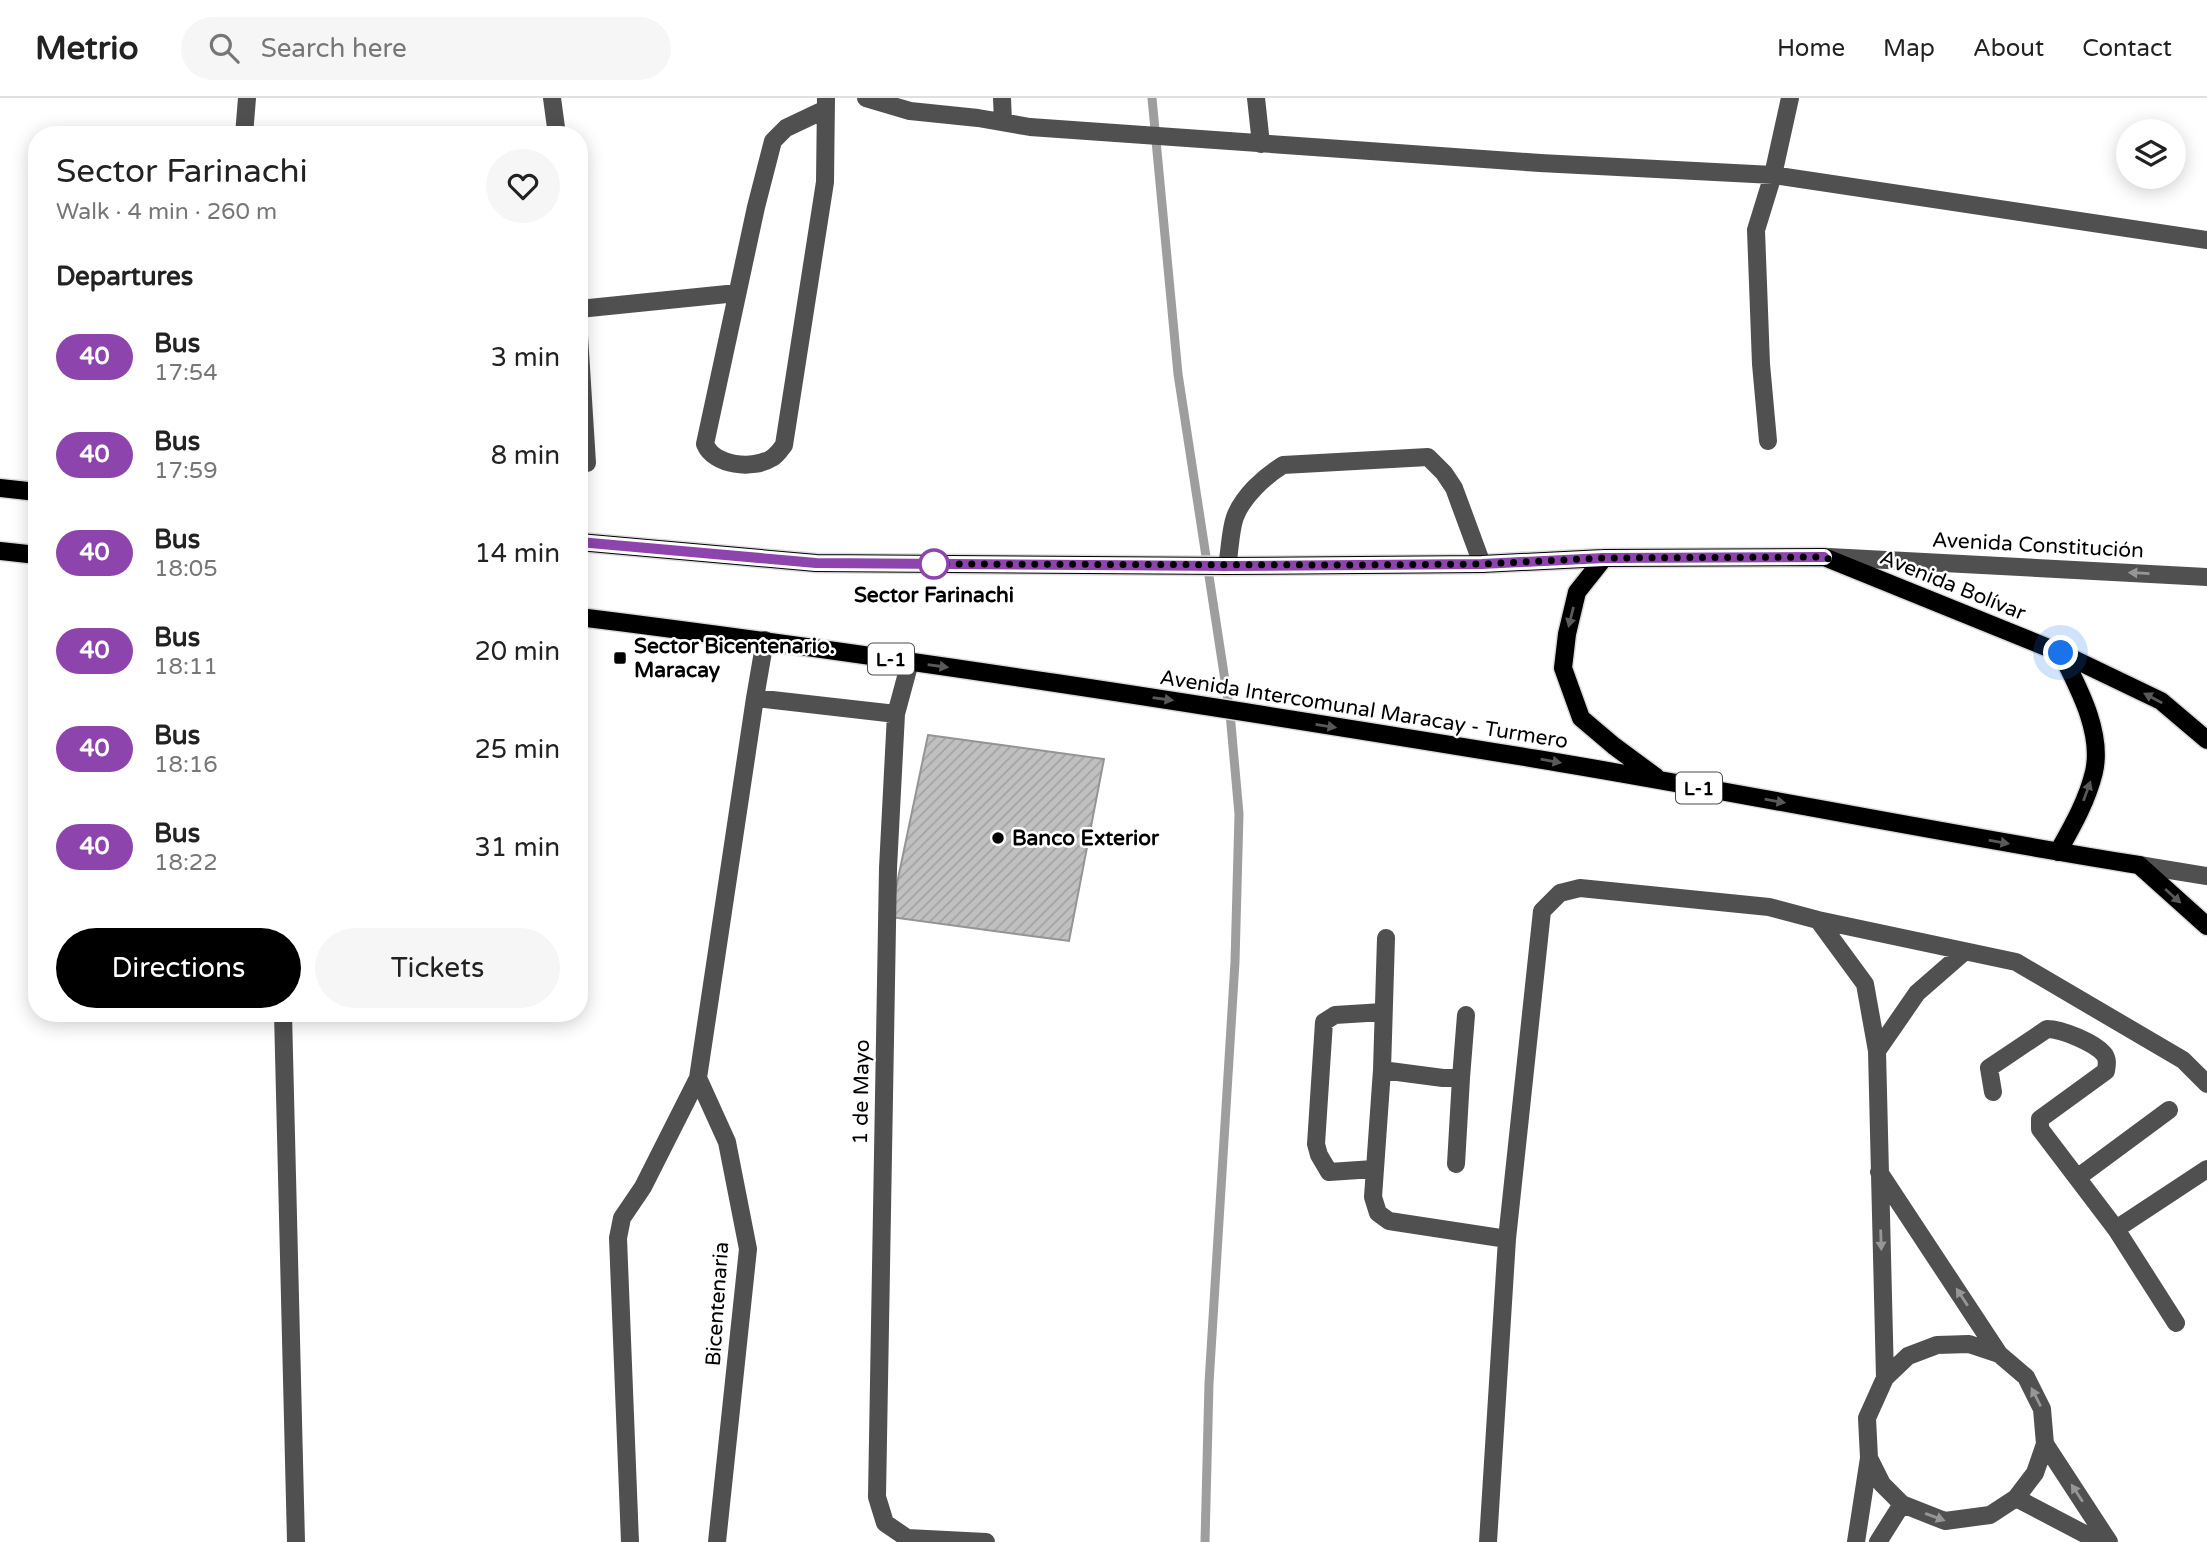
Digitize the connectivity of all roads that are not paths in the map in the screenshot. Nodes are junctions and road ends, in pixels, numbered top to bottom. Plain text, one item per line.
1 (247, 98) edge
2 (552, 98) edge
3 (866, 98) edge
4 (1002, 98) edge
5 (1256, 98) edge
6 (1790, 98) edge
7 (825, 104) edge
8 (1003, 122) junction
9 (245, 126) edge
10 (556, 126) edge
11 (1261, 144) junction
12 (1773, 175) junction
13 (2207, 240) edge
14 (737, 293) junction
15 (588, 308) edge
16 (1768, 441) dead end
17 (0, 488) edge
18 (28, 491) edge
19 (588, 543) edge
20 (0, 551) edge
21 (28, 554) edge
22 (1824, 557) junction
23 (1604, 558) junction
24 (1482, 564) junction
25 (1222, 566) junction
26 (2207, 577) edge
27 (588, 618) edge
28 (765, 640) junction
29 (2061, 653) junction
30 (910, 662) junction
31 (755, 698) junction
32 (896, 714) junction
33 (2207, 740) edge
34 (1661, 781) junction
35 (2058, 852) junction
36 (2139, 865) junction
37 (2207, 876) edge
38 (1818, 920) junction
39 (2207, 926) edge
40 (1386, 939) dead end
41 (1964, 952) junction
42 (1383, 1012) junction
43 (1466, 1014) dead end
44 (283, 1022) edge
45 (1877, 1051) junction
46 (1382, 1070) junction
47 (698, 1077) junction
48 (1461, 1078) junction
49 (2207, 1084) edge
50 (1993, 1091) dead end
51 (2169, 1110) dead end
52 (1456, 1164) dead end
53 (1374, 1169) junction
54 (2207, 1169) edge
55 (1879, 1171) junction
56 (2077, 1178) junction
57 (2116, 1229) junction
58 (1507, 1239) junction
59 (2176, 1323) dead end
60 (1999, 1354) junction
61 (1885, 1378) junction
62 (2045, 1444) junction
63 (1870, 1458) junction
64 (2016, 1498) junction
65 (1902, 1504) junction
66 (296, 1542) edge
67 (629, 1542) edge
68 (717, 1542) edge
69 (986, 1542) edge
70 (1488, 1542) edge
71 (1856, 1542) edge
72 (1878, 1542) edge
73 (2100, 1542) edge
74 (2109, 1542) edge

1 - 9 street
2 - 10 street
3 - 8 street
4 - 8 street
5 - 11 street
6 - 12 street
7 - 14 street
7 - 14 street
8 - 11 street
11 - 12 street
12 - 13 street
12 - 16 street
14 - 15 street
17 - 18 main road
19 - 25 main road
20 - 21 main road
22 - 23 main road
26 -> 22 street, Avenida Constitución
22 - 29 main road, Avenida Bolívar
23 - 24 main road
23 -> 34 main road
24 - 25 main road
24 - 25 street
27 - 28 main road, Avenida Intercomunal Maracay - Turmero / L-1
28 - 30 main road, Avenida Intercomunal Maracay - Turmero / L-1
28 - 31 street
33 -> 29 main road, Avenida Bolívar
35 -> 29 main road
30 - 32 street, 1 de Mayo
30 -> 34 main road, Avenida Intercomunal Maracay - Turmero / L-1
31 - 32 street
31 - 47 street
32 - 69 street, 1 de Mayo
34 -> 35 main road, Avenida Intercomunal Maracay - Turmero / L-1
35 - 36 main road, Avenida Intercomunal Maracay - Turmero / L-1
36 - 37 street
36 -> 39 main road
38 - 41 street
38 - 45 street
38 - 58 street
40 - 42 street
41 - 45 street
41 - 49 street
42 - 46 street
42 - 53 street
43 - 48 street
44 - 66 street
45 - 55 street
46 - 48 street
46 - 53 street
47 - 67 street
47 - 68 street, Bicentenaria
48 - 52 street
50 - 56 street
51 - 56 street
53 - 58 street
54 - 57 street
60 -> 55 street
55 -> 61 street
56 - 57 street
57 - 59 street
58 - 70 street
60 - 61 street
62 -> 60 street
61 - 63 street
62 - 64 street
74 -> 62 street
63 - 65 street
63 - 71 street
65 -> 64 street
64 - 73 street
65 - 72 street

